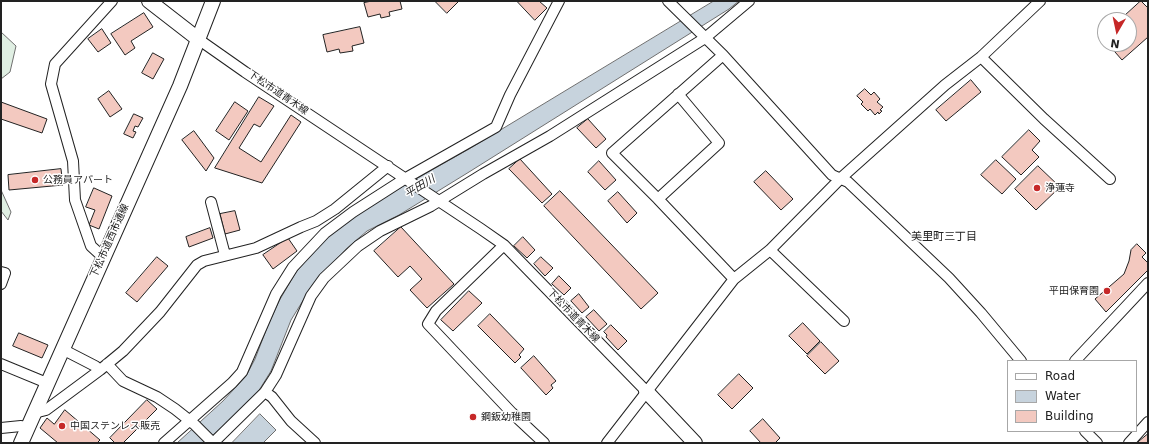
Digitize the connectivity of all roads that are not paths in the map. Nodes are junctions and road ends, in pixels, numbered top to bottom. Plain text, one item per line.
1 (112, 1) edge
2 (149, 1) edge
3 (213, 1) edge
4 (559, 1) edge
5 (668, 1) edge
6 (749, 1) edge
7 (1040, 1) edge
8 (704, 36) junction
9 (198, 39) junction
10 (722, 55) junction
11 (981, 57) junction
12 (678, 94) junction
13 (388, 166) junction
14 (841, 178) junction
15 (1110, 179) dead end
16 (408, 180) junction
17 (658, 198) junction
18 (438, 200) junction
19 (211, 202) dead end
20 (504, 245) junction
21 (770, 250) junction
22 (225, 255) junction
23 (103, 257) junction
24 (1, 272) edge
25 (734, 279) junction
26 (1148, 283) edge
27 (1, 284) edge
28 (844, 321) dead end
29 (62, 349) junction
30 (1020, 360) edge
31 (1075, 360) edge
32 (1, 364) edge
33 (103, 367) junction
34 (47, 383) junction
35 (265, 392) junction
36 (646, 392) junction
37 (34, 414) junction
38 (1148, 422) edge
39 (192, 423) junction
40 (1, 428) edge
41 (27, 428) junction
42 (1086, 432) edge
43 (212, 442) edge
44 (20, 443) edge
45 (164, 443) edge
46 (315, 443) edge
47 (544, 443) edge
48 (607, 443) edge
49 (695, 443) edge
50 (1097, 443) edge
51 (1130, 443) edge

1 - 23 street
2 - 9 street, 下松市道青木線
3 - 9 street, 下松市道西市通線
4 - 16 street
5 - 8 street
6 - 8 street
7 - 11 street
8 - 10 street
8 - 18 street
9 - 13 street, 下松市道青木線
9 - 23 street, 下松市道西市通線
10 - 12 street
10 - 14 street
11 - 14 street
11 - 15 street
12 - 17 street
12 - 17 street
13 - 16 street, 下松市道青木線
13 - 22 street
14 - 21 street
14 - 30 street
16 - 18 street, 下松市道青木線
16 - 39 street
17 - 25 street
18 - 20 street, 下松市道青木線
18 - 35 street
19 - 22 street
20 - 36 street, 下松市道青木線
20 - 47 street
21 - 25 street
21 - 28 street
22 - 33 street
23 - 29 street, 下松市道西市通線
24 - 27 street
25 - 36 street
26 - 31 street
29 - 33 street
29 - 34 street, 下松市道西市通線
32 - 34 street
33 - 37 street
33 - 39 street
34 - 37 street, 下松市道西市通線
35 - 43 street
35 - 46 street
36 - 48 street
36 - 49 street, 下松市道青木線
37 - 41 street, 下松市道西市通線
38 - 51 street
39 - 43 street
39 - 45 street
40 - 41 street
41 - 44 street, 下松市道西市通線
42 - 50 street

